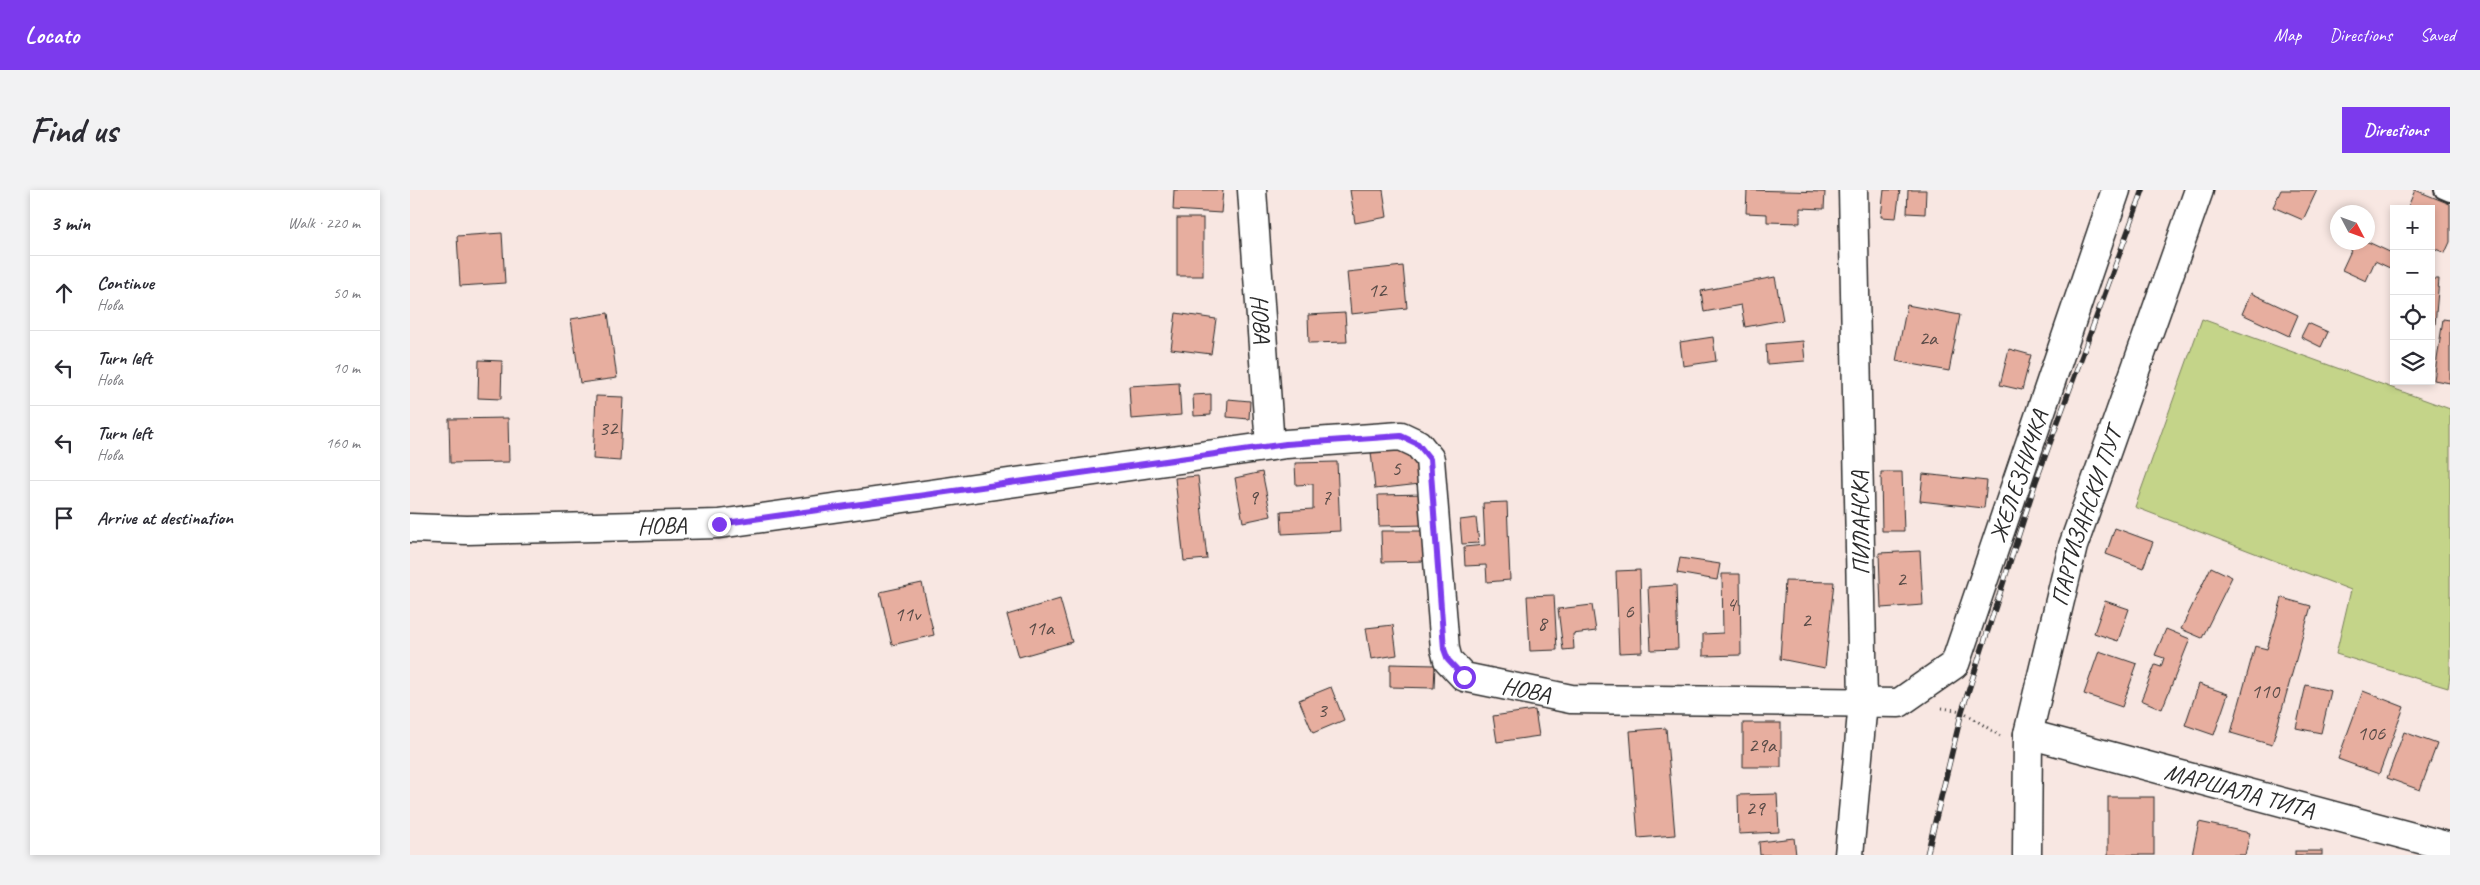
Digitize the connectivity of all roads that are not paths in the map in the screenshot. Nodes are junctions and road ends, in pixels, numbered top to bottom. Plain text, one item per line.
1 (1252, 190) edge
2 (1853, 190) edge
3 (2116, 190) edge
4 (2199, 190) edge
5 (2443, 190) edge
6 (2450, 193) edge
7 (1270, 446) junction
8 (410, 528) edge
9 (1863, 702) junction
10 (2028, 734) junction
11 (2450, 847) edge
12 (1849, 855) edge
13 (2027, 855) edge

1 - 7 street, НОВА
2 - 9 street, ПИЛАНСКА
3 - 9 street, ЖЕЛЕЗНИЧКА
4 - 10 street, ПАРТИЗАНСКИ ПУТ
5 - 6 lane
7 - 8 street, НОВА
7 - 9 street, НОВА
9 - 12 street, ПИЛАНСКА
10 - 11 street, МАРШАЛА ТИТА
10 - 13 street, ПАРТИЗАНСКИ ПУТ

